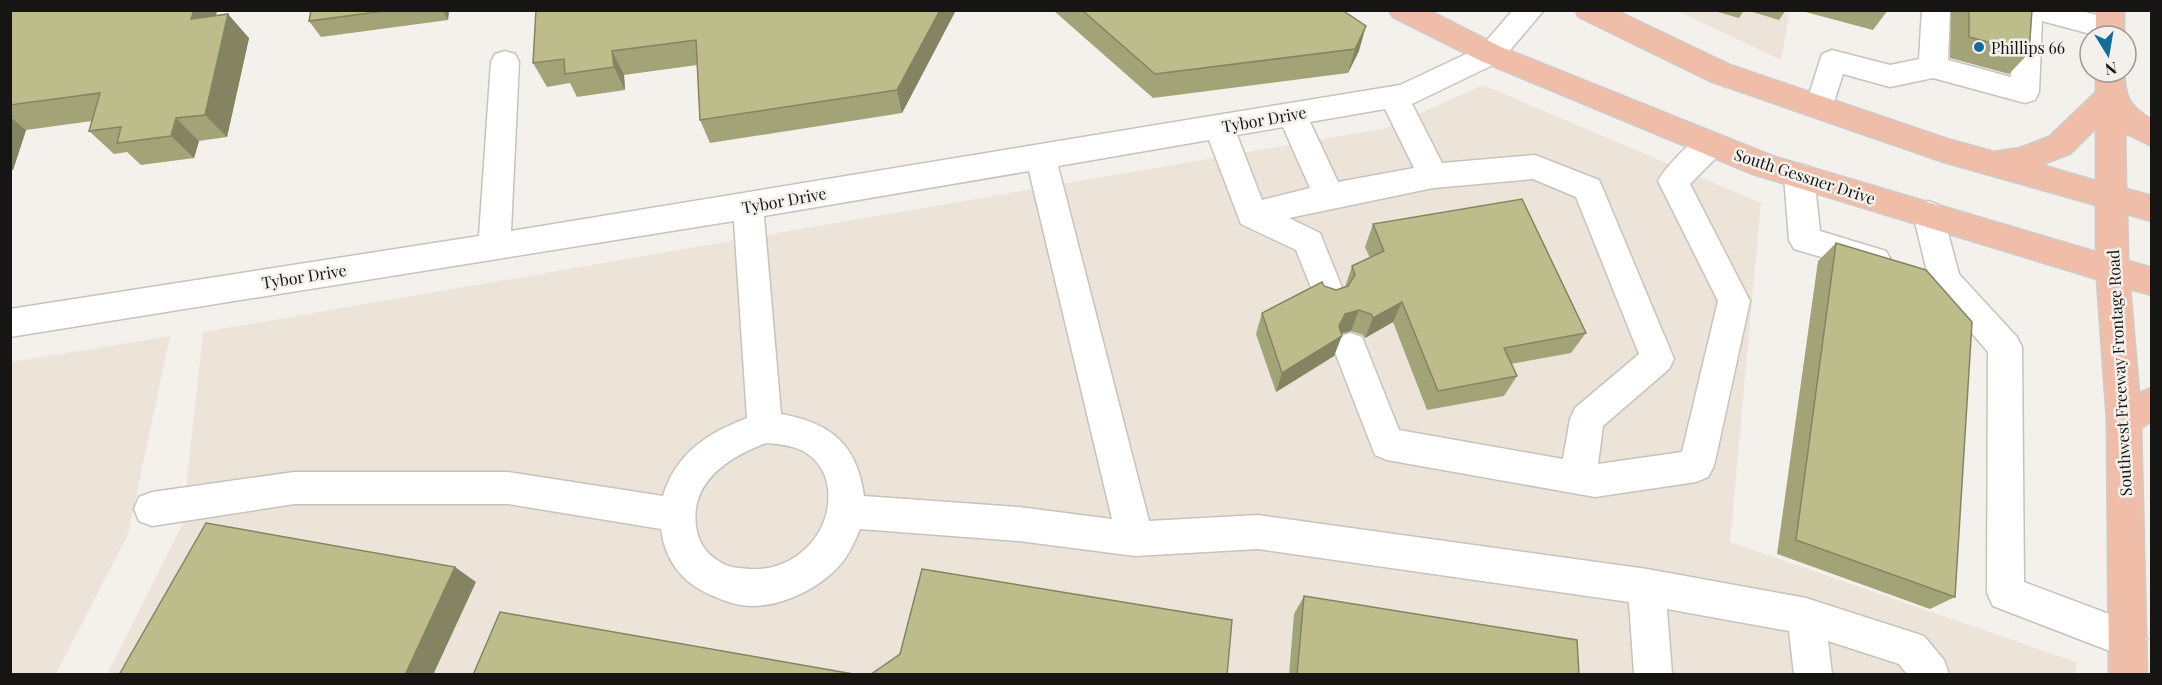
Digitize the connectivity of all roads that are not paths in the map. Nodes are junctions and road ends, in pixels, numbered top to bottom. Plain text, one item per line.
1 (1403, 10) edge
2 (1530, 10) edge
3 (1589, 10) edge
4 (2027, 19) edge
5 (2096, 24) edge
6 (1939, 28) edge
7 (1491, 54) junction
8 (505, 62) dead end
9 (1933, 67) junction
10 (2110, 84) edge
11 (1394, 97) junction
12 (1820, 107) junction
13 (1292, 114) junction
14 (1219, 127) junction
15 (2151, 135) edge
16 (1711, 144) junction
17 (1041, 157) junction
18 (1994, 164) junction
19 (1433, 176) junction
20 (1799, 176) junction
21 (1329, 196) junction
22 (2111, 196) junction
23 (748, 206) junction
24 (2151, 209) edge
25 (1928, 214) junction
26 (1252, 215) junction
27 (494, 247) junction
28 (2112, 270) junction
29 (1946, 280) junction
30 (2151, 282) edge
31 (1329, 295) edge
32 (10, 323) edge
33 (1350, 347) dead end
34 (2138, 411) edge
35 (765, 427) junction
36 (1578, 478) junction
37 (152, 509) dead end
38 (847, 511) junction
39 (676, 515) junction
40 (1135, 539) junction
41 (1647, 587) junction
42 (1806, 616) junction
43 (2128, 639) junction
44 (1653, 675) edge
45 (1813, 675) edge
46 (1930, 675) edge
47 (2128, 675) edge

1 - 7 main road, South Gessner Drive
2 - 7 street, Tybor Drive
3 - 12 main road
4 - 5 street
4 - 9 street
6 - 9 street
7 - 11 street, Tybor Drive
7 - 16 main road, South Gessner Drive
8 - 27 street
9 - 12 street
10 - 15 main road
10 - 18 main road
10 - 22 main road, Southwest Freeway Frontage Road
11 - 13 street, Tybor Drive
11 - 19 street
12 - 18 main road
13 - 14 street, Tybor Drive
13 - 21 street
14 - 17 street, Tybor Drive
14 - 26 street
16 - 20 main road, South Gessner Drive
16 - 36 street
17 - 23 street, Tybor Drive
17 - 40 street
18 - 22 main road
19 - 21 street
19 - 36 street
20 - 25 main road, South Gessner Drive
20 - 29 street
21 - 26 street
22 - 24 main road
22 - 28 main road, Southwest Freeway Frontage Road
23 - 27 street, Tybor Drive
23 - 35 street
25 - 28 main road, South Gessner Drive
25 - 29 street
26 - 31 street
27 - 32 street, Tybor Drive
28 - 30 main road, South Gessner Drive
28 - 34 main road, Southwest Freeway Frontage Road
29 - 43 street
33 - 36 street
34 - 43 main road, Southwest Freeway Frontage Road
35 - 38 street
35 - 39 street
37 - 39 street
38 - 39 street
38 - 40 street
40 - 41 street
41 - 42 street
41 - 44 street
42 - 45 street
42 - 46 street
43 - 47 main road, Southwest Freeway Frontage Road

